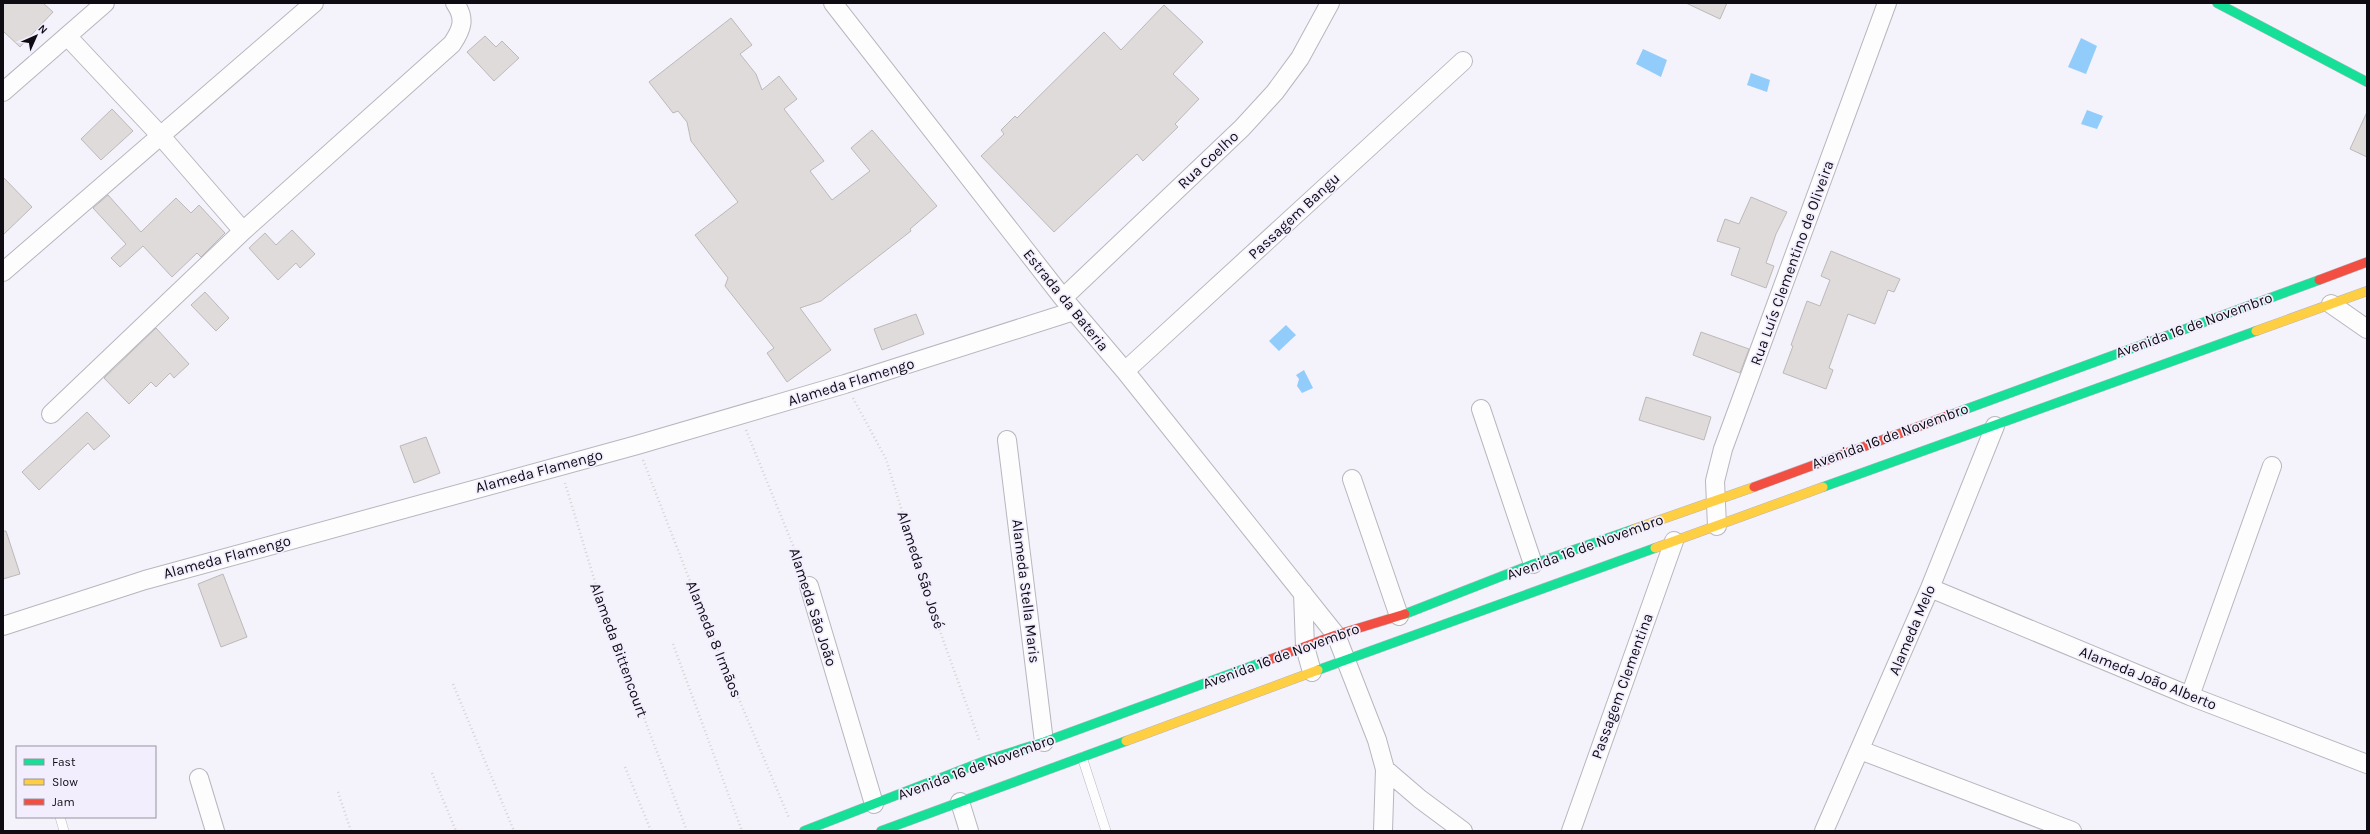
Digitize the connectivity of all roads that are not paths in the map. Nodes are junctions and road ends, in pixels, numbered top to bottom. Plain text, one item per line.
1 (105, 3) edge
2 (314, 3) edge
3 (455, 3) edge
4 (833, 3) edge
5 (1330, 3) edge
6 (1887, 3) edge
7 (2218, 3) edge
8 (67, 36) junction
9 (1463, 61) dead end
10 (2367, 82) edge
11 (3, 92) edge
12 (160, 135) junction
13 (243, 231) junction
14 (2367, 262) edge
15 (3, 272) edge
16 (2367, 291) edge
17 (2331, 304) junction
18 (1068, 305) junction
19 (2367, 330) edge
20 (1125, 371) junction
21 (1481, 409) dead end
22 (51, 414) dead end
23 (1995, 426) junction
24 (1007, 440) dead end
25 (2272, 466) dead end
26 (1352, 479) dead end
27 (1714, 501) junction
28 (1717, 526) junction
29 (1674, 541) junction
30 (1533, 564) junction
31 (809, 586) road end
32 (1930, 588) junction
33 (1304, 593) junction
34 (1399, 616) junction
35 (3, 626) edge
36 (1336, 635) junction
37 (1305, 647) junction
38 (1347, 660) junction
39 (1312, 672) junction
40 (2190, 696) junction
41 (1044, 742) junction
42 (1860, 750) junction
43 (1082, 757) junction
44 (2367, 764) edge
45 (1385, 769) junction
46 (199, 778) dead end
47 (960, 802) junction
48 (874, 804) junction
49 (60, 818) edge
50 (64, 831) edge
51 (215, 831) edge
52 (804, 831) edge
53 (881, 831) edge
54 (969, 831) edge
55 (1106, 831) edge
56 (1383, 831) edge
57 (1463, 831) edge
58 (1571, 831) edge
59 (1824, 831) edge
60 (2072, 831) edge

1 - 8 street
2 - 12 street
3 - 13 street
4 - 18 street, Estrada da Bateria
5 - 18 street, Rua Coelho
6 - 27 street, Rua Luís Clementino de Oliveira
7 - 10 main road
8 - 11 street
8 - 12 street
9 - 20 street, Passagem Bangu
12 - 13 street
12 - 15 street
13 - 22 street
14 - 27 main road, Avenida 16 de Novembro
16 - 17 main road, Avenida 16 de Novembro
17 - 19 street
17 - 23 main road, Avenida 16 de Novembro
18 - 20 street, Estrada da Bateria
18 - 35 street, Alameda Flamengo
20 - 33 street, Estrada da Bateria
21 - 30 street
23 - 28 main road, Avenida 16 de Novembro
23 - 32 street, Alameda Melo
24 - 41 street, Alameda Stella Maris
25 - 40 street
26 - 34 street
27 - 28 street, Rua Luís Clementino de Oliveira
27 - 30 main road, Avenida 16 de Novembro
28 - 29 main road, Avenida 16 de Novembro
29 - 38 main road, Avenida 16 de Novembro
29 - 58 street, Passagem Clementina
30 - 34 main road, Avenida 16 de Novembro
31 - 48 street, Alameda São João
32 - 40 street, Alameda João Alberto
32 - 42 street, Alameda Melo
33 - 36 street, Estrada da Bateria
33 - 37 street
34 - 36 main road, Avenida 16 de Novembro
36 - 37 main road, Avenida 16 de Novembro
36 - 38 street, Estrada da Bateria
37 - 39 street
37 - 41 main road, Avenida 16 de Novembro
38 - 39 main road, Avenida 16 de Novembro
38 - 45 street, Estrada da Bateria
39 - 43 main road, Avenida 16 de Novembro
40 - 44 street, Alameda João Alberto
41 - 48 main road, Avenida 16 de Novembro
42 - 59 street, Alameda Melo
42 - 60 street
43 - 47 main road, Avenida 16 de Novembro
43 - 55 lane
45 - 56 street, Estrada da Bateria
45 - 57 street
46 - 51 street
47 - 53 main road, Avenida 16 de Novembro
47 - 54 street
48 - 52 main road, Avenida 16 de Novembro
49 - 50 lane

